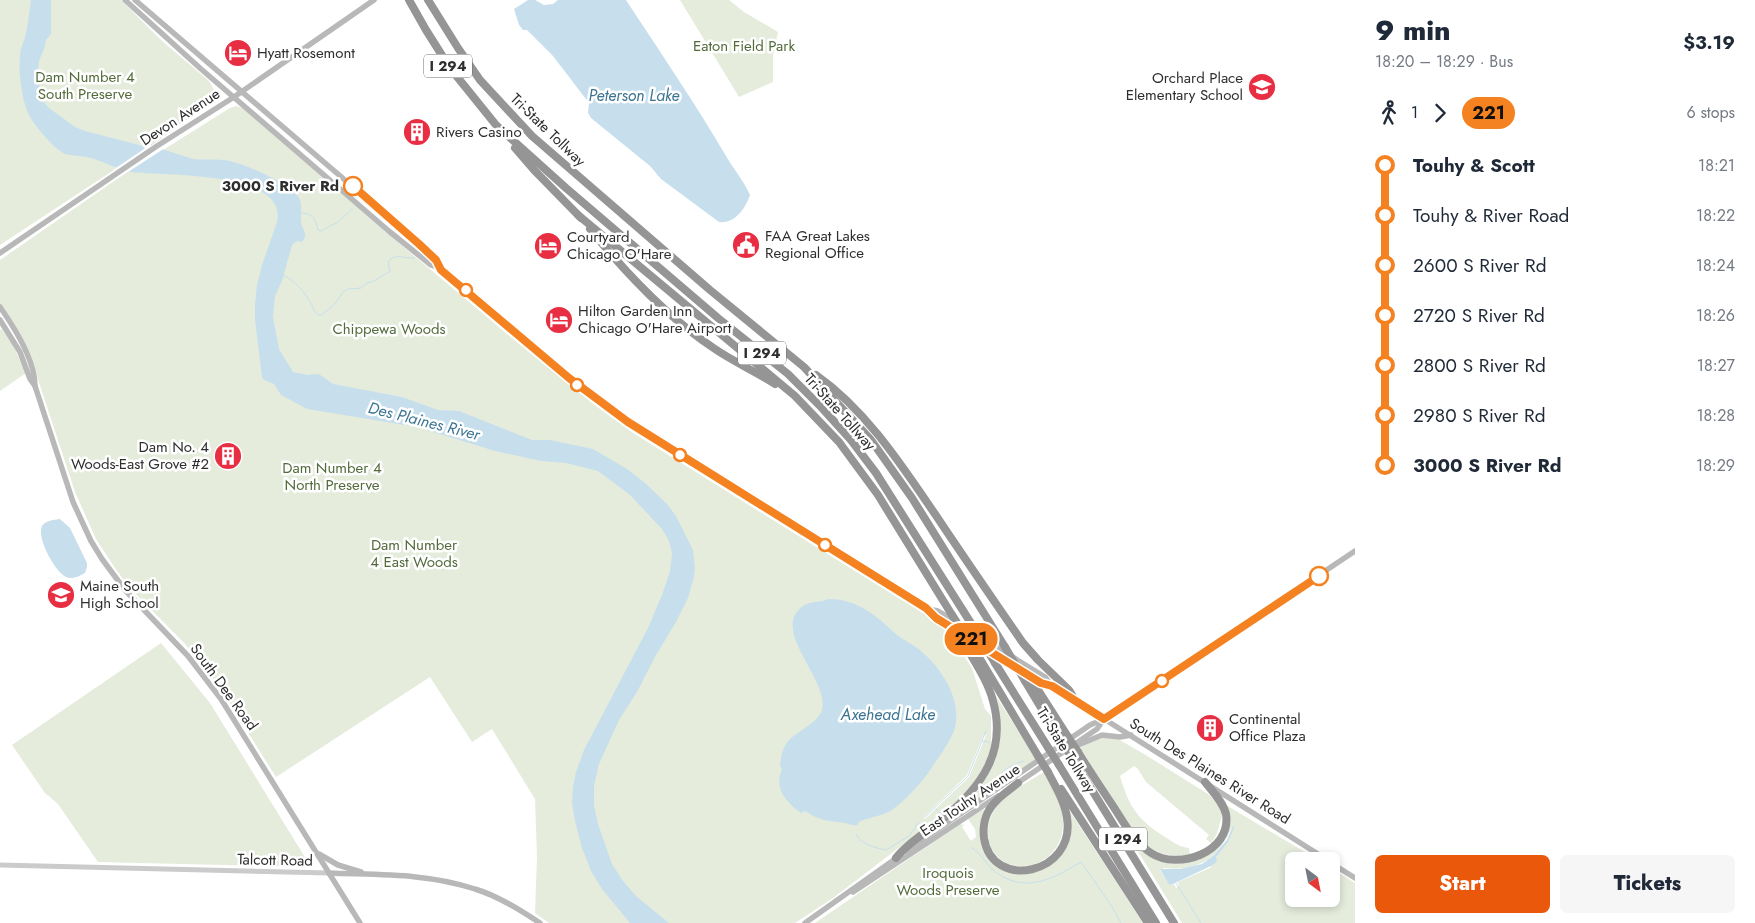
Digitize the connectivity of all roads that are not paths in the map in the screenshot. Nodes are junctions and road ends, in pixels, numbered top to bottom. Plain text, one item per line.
1 (125, 0) edge
2 (136, 0) edge
3 (374, 0) edge
4 (409, 0) edge
5 (428, 0) edge
6 (242, 91) junction
7 (234, 97) junction
8 (496, 126) junction
9 (578, 215) junction
10 (0, 253) edge
11 (440, 268) junction
12 (0, 307) edge
13 (0, 320) edge
14 (804, 367) junction
15 (35, 386) junction
16 (807, 409) junction
17 (1355, 551) edge
18 (950, 613) junction
19 (1012, 659) junction
20 (1075, 700) junction
21 (1104, 719) junction
22 (1130, 735) junction
23 (1065, 739) junction
24 (1073, 752) junction
25 (1049, 771) junction
26 (1205, 782) junction
27 (1018, 783) junction
28 (315, 850) junction
29 (1314, 852) edge
30 (896, 858) junction
31 (0, 865) edge
32 (1340, 868) edge
33 (329, 873) junction
34 (368, 874) junction
35 (1355, 878) edge
36 (846, 896) junction
37 (360, 923) edge
38 (540, 923) edge
39 (805, 923) edge
40 (1148, 923) edge
41 (1156, 923) edge
42 (1174, 923) edge

1 - 7 main road, South Des Plaines River Road
2 - 6 main road, South Des Plaines River Road
3 - 6 main road, Devon Avenue
4 - 8 highway, Tri-State Tollway / I 294
5 - 14 highway, Tri-State Tollway / I 294
6 - 7 main road, Devon Avenue
6 - 11 main road, South Des Plaines River Road
7 - 10 main road, Devon Avenue
7 - 11 main road, South Des Plaines River Road
8 - 9 highway
8 - 41 highway, Tri-State Tollway / I 294, bridge
9 - 16 highway
9 - 16 highway
11 - 20 main road, South Des Plaines River Road
12 - 15 main road, South Dee Road
13 - 15 main road, South Dee Road
14 - 19 highway, Tri-State Tollway / I 294, bridge
14 - 20 highway
15 - 28 main road, South Dee Road
16 - 18 highway
17 - 21 main road, East Touhy Avenue
18 - 25 highway, bridge
18 - 30 highway, bridge
19 - 23 highway, Tri-State Tollway / I 294, bridge
19 - 23 highway, bridge
20 - 21 main road, South Des Plaines River Road
21 - 22 main road, South Des Plaines River Road
21 - 24 main road, East Touhy Avenue
21 - 30 main road, East Touhy Avenue
22 - 24 main road
22 - 26 main road, South Des Plaines River Road
23 - 24 highway, Tri-State Tollway / I 294, bridge
24 - 26 highway
24 - 27 main road, East Touhy Avenue
24 - 42 highway, Tri-State Tollway / I 294
25 - 27 highway
25 - 40 highway
26 - 29 main road, South Des Plaines River Road
27 - 36 main road, East Touhy Avenue
28 - 33 main road, South Dee Road
28 - 34 main road
30 - 36 main road, East Touhy Avenue
31 - 33 street, Talcott Road
32 - 35 main road, South Des Plaines River Road
33 - 34 main road, Talcott Road
33 - 37 main road, South Dee Road
34 - 38 main road, Talcott Road
36 - 39 main road, East Touhy Avenue

